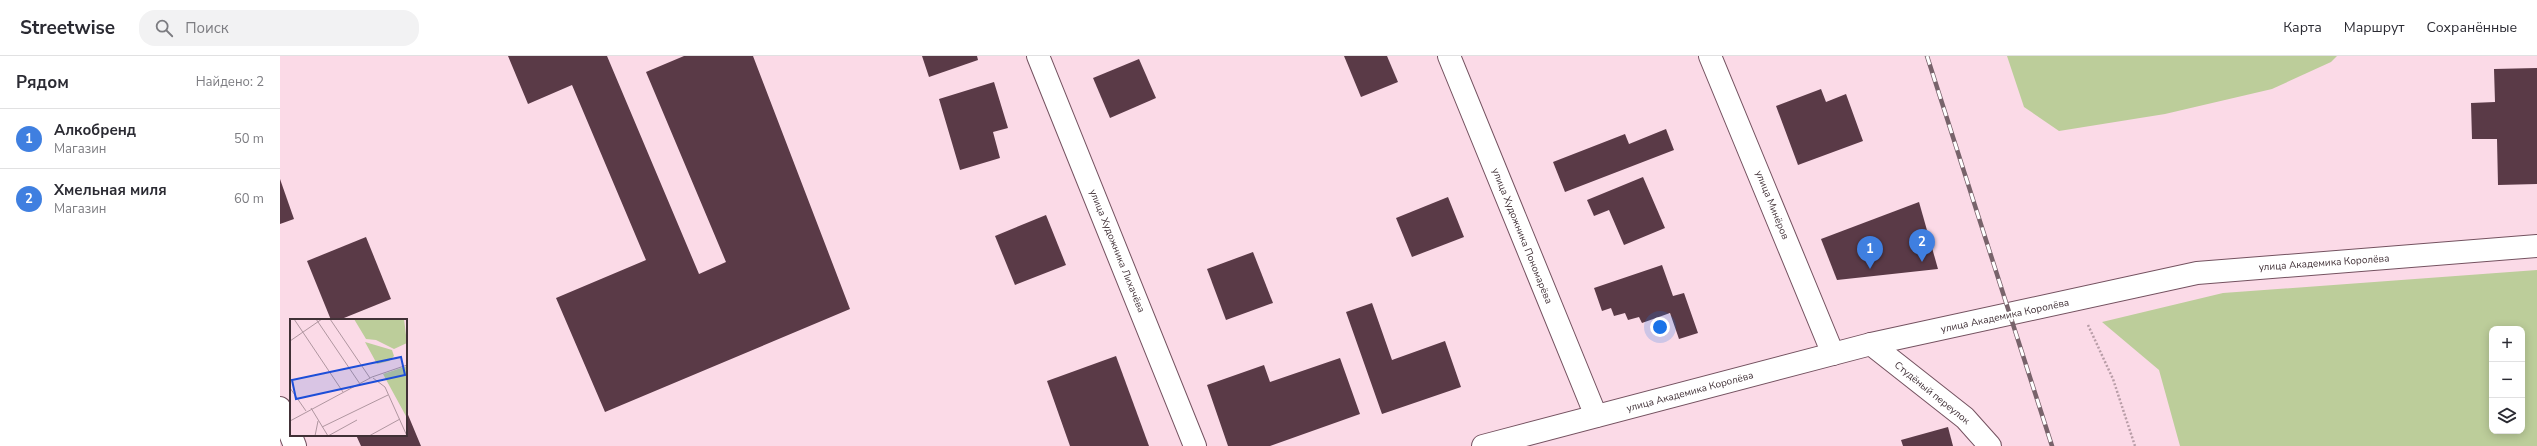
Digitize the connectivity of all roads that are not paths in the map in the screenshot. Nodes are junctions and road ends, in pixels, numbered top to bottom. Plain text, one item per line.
1 (1038, 56) edge
2 (1449, 56) edge
3 (1710, 56) edge
4 (2537, 246) edge
5 (1871, 344) junction
6 (1833, 354) junction
7 (280, 408) edge
8 (1596, 416) junction
9 (290, 433) edge
10 (291, 436) edge
11 (295, 446) edge
12 (1195, 446) edge
13 (1483, 446) edge
14 (1990, 446) edge

1 - 12 street, улица Художника Лихачёва
2 - 8 street, улица Художника Пономарёва
3 - 6 street, улица Минёров
4 - 5 street, улица Академика Королёва
5 - 6 street, улица Академика Королёва
5 - 14 street, Студёный переулок
6 - 8 street, улица Академика Королёва
7 - 9 street
8 - 13 street, улица Академика Королёва
10 - 11 street

